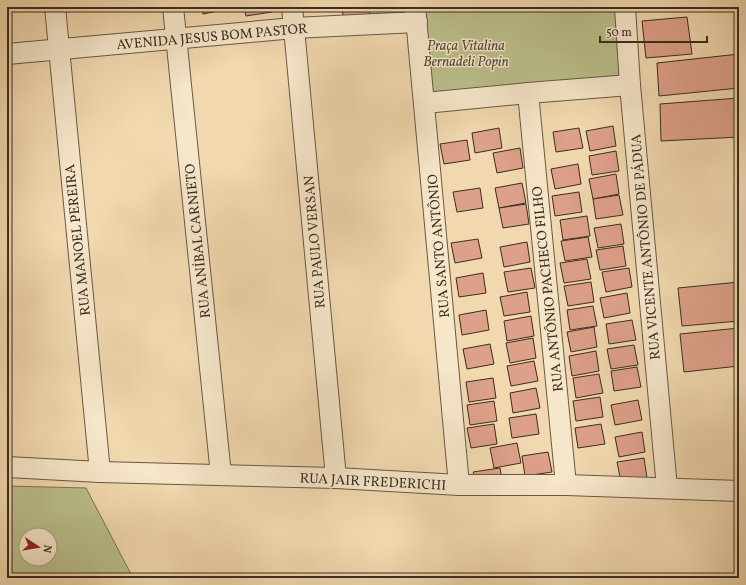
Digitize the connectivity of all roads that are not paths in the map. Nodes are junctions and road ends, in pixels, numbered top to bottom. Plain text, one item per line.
1 (55, 7) edge
2 (174, 7) edge
3 (292, 7) edge
4 (625, 7) edge
5 (416, 14) edge
6 (294, 28) junction
7 (176, 39) junction
8 (59, 50) junction
9 (7, 54) edge
10 (630, 85) junction
11 (528, 93) junction
12 (425, 103) junction
13 (7, 467) edge
14 (100, 472) junction
15 (221, 475) junction
16 (336, 478) junction
17 (459, 485) junction
18 (566, 485) junction
19 (667, 488) junction
20 (739, 491) edge

1 - 8 street, RUA MANOEL PEREIRA
2 - 7 street, RUA ANÍBAL CARNIETO
3 - 6 street, RUA PAULO VERSAN
4 - 10 street, RUA VICENTE ANTÔNIO DE PÁDUA
5 - 6 street, AVENIDA JESUS BOM PASTOR
5 - 12 street, RUA SANTO ANTÔNIO
6 - 7 street, AVENIDA JESUS BOM PASTOR
6 - 16 street, RUA PAULO VERSAN
7 - 8 street, AVENIDA JESUS BOM PASTOR
7 - 15 street, RUA ANÍBAL CARNIETO
8 - 9 street, AVENIDA JESUS BOM PASTOR
8 - 14 street, RUA MANOEL PEREIRA
10 - 11 street
10 - 19 street, RUA VICENTE ANTÔNIO DE PÁDUA
11 - 12 street
11 - 18 street, RUA ANTÔNIO PACHECO FILHO
12 - 17 street, RUA SANTO ANTÔNIO
13 - 14 street, RUA JAIR FREDERICHI
14 - 15 street, RUA JAIR FREDERICHI
15 - 16 street, RUA JAIR FREDERICHI
16 - 17 street, RUA JAIR FREDERICHI
17 - 18 street, RUA JAIR FREDERICHI
18 - 19 street, RUA JAIR FREDERICHI
19 - 20 street, RUA JAIR FREDERICHI

